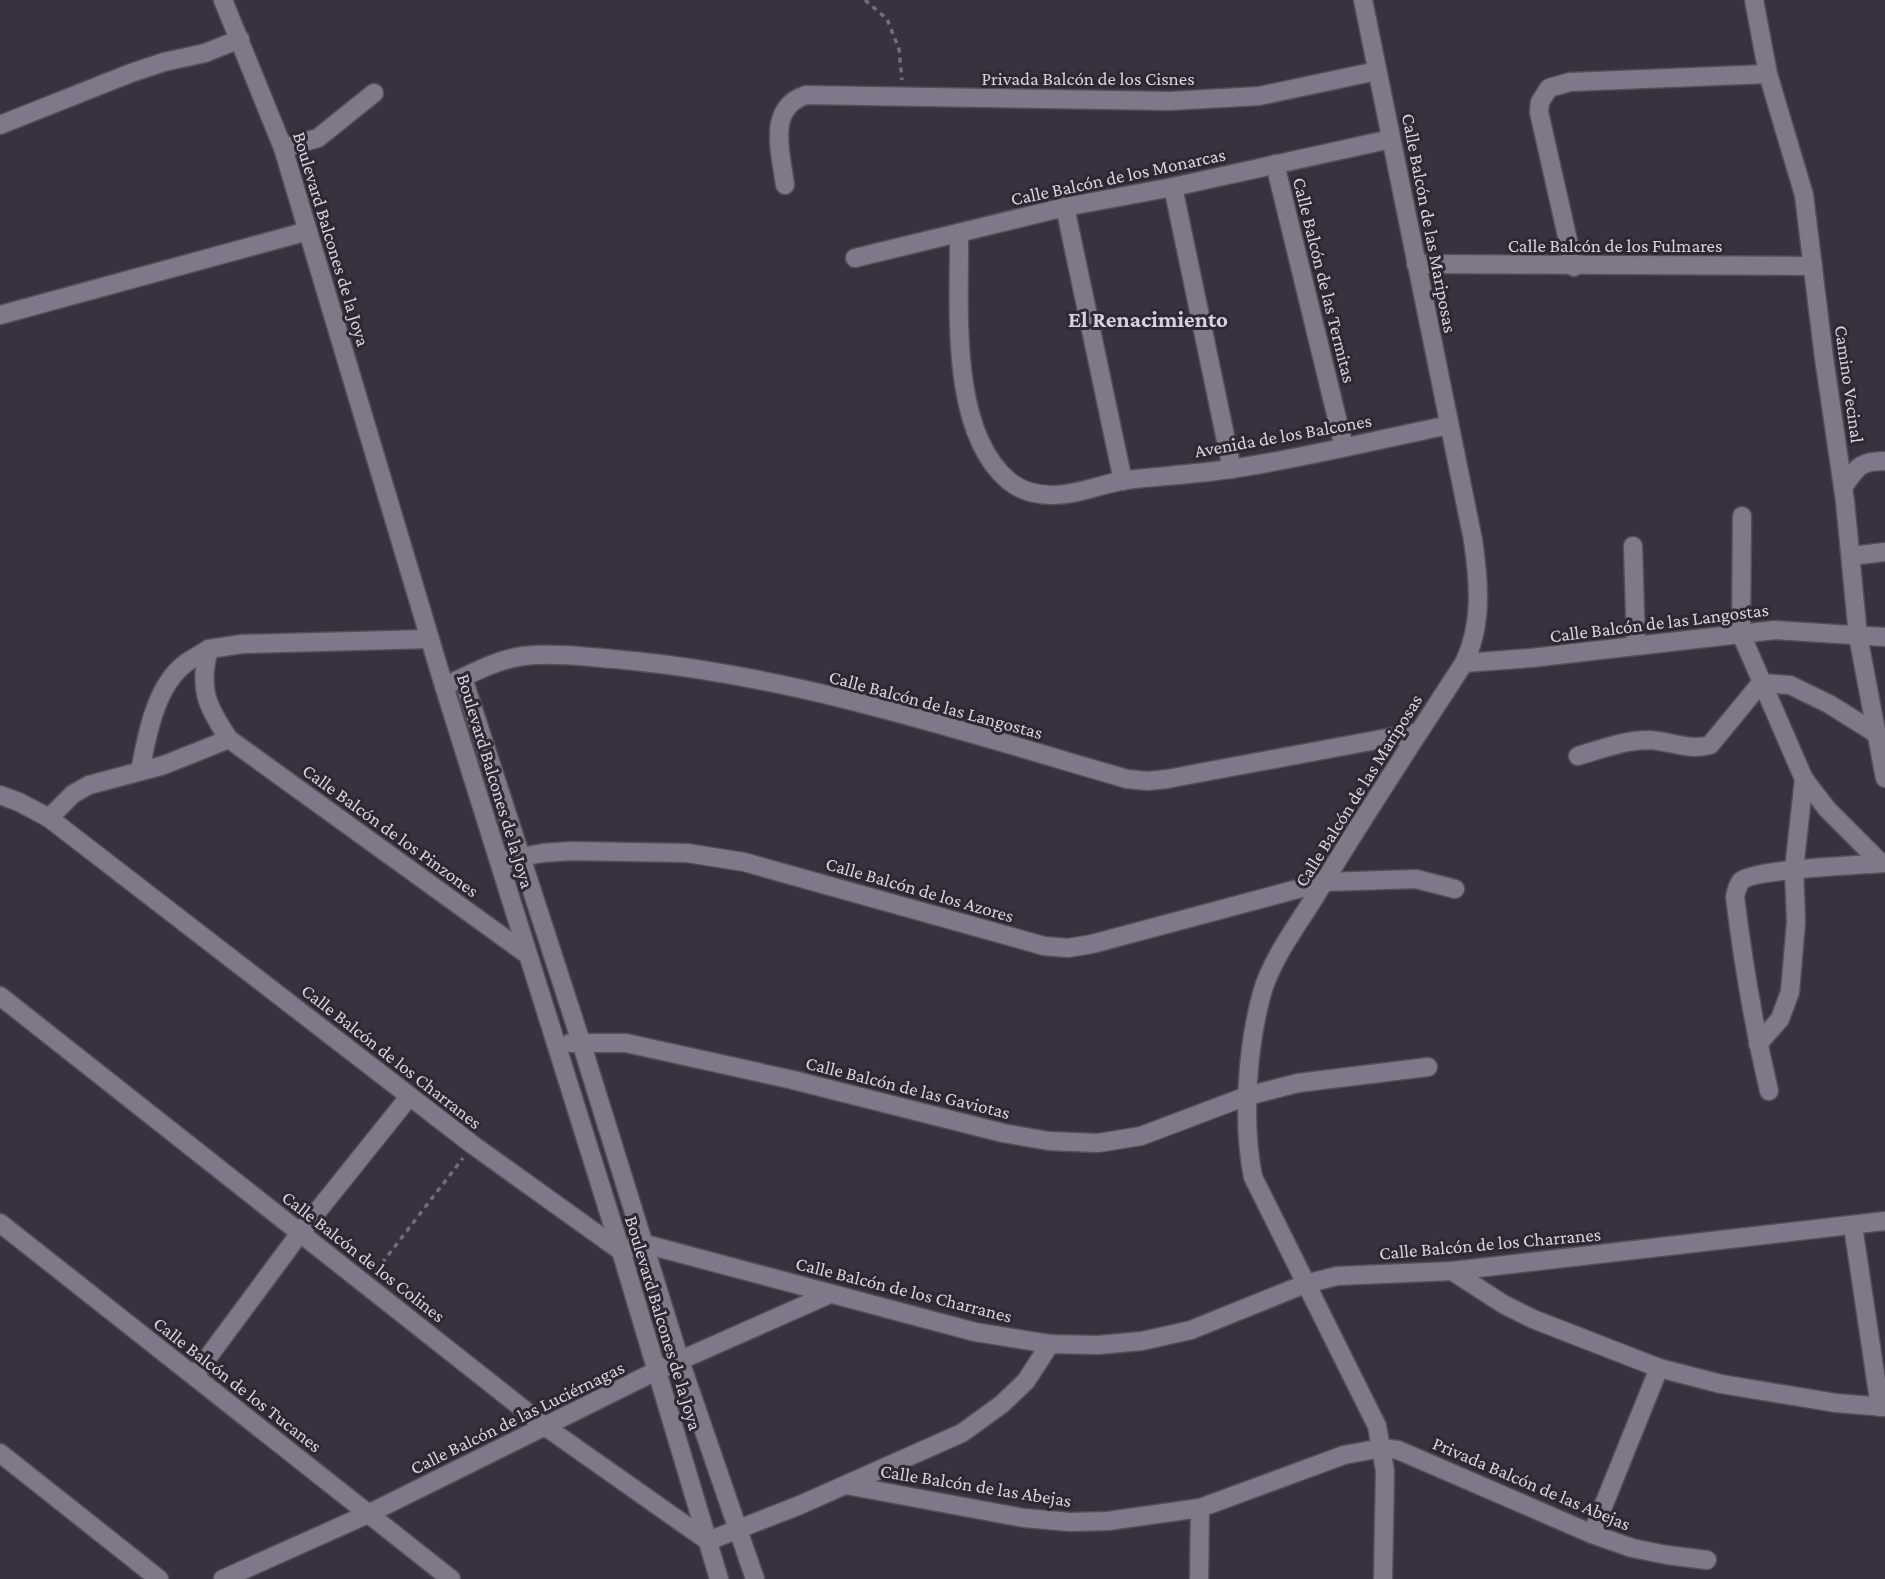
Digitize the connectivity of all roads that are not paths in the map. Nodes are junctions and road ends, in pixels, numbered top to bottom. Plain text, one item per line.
1 (223, 0) edge
2 (1363, 0) edge
3 (1754, 0) edge
4 (240, 39) junction
5 (1377, 71) junction
6 (1768, 74) junction
7 (374, 93) dead end
8 (0, 125) edge
9 (1391, 139) junction
10 (283, 148) junction
11 (1275, 164) junction
12 (785, 185) dead end
13 (1173, 187) junction
14 (1065, 207) junction
15 (308, 231) junction
16 (959, 233) junction
17 (855, 258) dead end
18 (1416, 264) junction
19 (1813, 266) junction
20 (1574, 267) junction
21 (0, 315) edge
22 (1450, 425) junction
23 (1344, 447) junction
24 (1885, 461) edge
25 (1231, 469) junction
26 (1123, 481) junction
27 (1843, 487) junction
28 (1742, 516) dead end
29 (1633, 546) dead end
30 (1885, 552) edge
31 (1852, 556) junction
32 (1741, 634) junction
33 (1858, 636) junction
34 (1885, 637) edge
35 (430, 639) junction
36 (1636, 646) junction
37 (209, 649) junction
38 (1464, 663) junction
39 (463, 678) junction
40 (1761, 683) junction
41 (444, 686) junction
42 (1419, 732) junction
43 (1877, 734) junction
44 (229, 739) junction
45 (1578, 756) dead end
46 (140, 771) junction
47 (1885, 778) edge
48 (1804, 779) junction
49 (0, 795) edge
50 (49, 818) junction
51 (522, 856) junction
52 (499, 861) junction
53 (1883, 863) edge
54 (1794, 869) junction
55 (1324, 882) junction
56 (1455, 889) dead end
57 (528, 955) junction
58 (0, 996) edge
59 (581, 1042) junction
60 (556, 1044) junction
61 (1758, 1044) junction
62 (1428, 1067) dead end
63 (1769, 1091) dead end
64 (1247, 1096) junction
65 (409, 1097) junction
66 (1885, 1221) edge
67 (1853, 1226) junction
68 (3, 1231) edge
69 (300, 1233) junction
70 (645, 1244) junction
71 (621, 1251) junction
72 (1452, 1271) junction
73 (1305, 1284) junction
74 (831, 1294) junction
75 (1050, 1344) junction
76 (680, 1362) junction
77 (1659, 1368) junction
78 (656, 1371) junction
79 (194, 1376) junction
80 (1882, 1407) edge
81 (546, 1427) junction
82 (1382, 1448) junction
83 (0, 1453) edge
84 (846, 1485) junction
85 (1200, 1508) junction
86 (368, 1514) junction
87 (739, 1530) junction
88 (1592, 1534) junction
89 (708, 1541) junction
90 (1707, 1560) dead end
91 (159, 1579) edge
92 (223, 1579) edge
93 (451, 1579) edge
94 (719, 1579) edge
95 (755, 1579) edge
96 (1199, 1579) edge
97 (1383, 1579) edge

1 - 4 street, Boulevard Balcones de la Joya
2 - 5 street, Calle Balcón de las Mariposas
3 - 6 street, Camino Vecinal
4 - 8 street
4 - 10 street, Boulevard Balcones de la Joya
5 - 9 street, Calle Balcón de las Mariposas
5 - 12 street, Privada Balcón de los Cisnes
6 - 19 street, Camino Vecinal
6 - 20 street
7 - 10 street
9 - 11 street, Calle Balcón de los Monarcas
9 - 18 street, Calle Balcón de las Mariposas
10 - 15 street, Boulevard Balcones de la Joya
11 - 13 street, Calle Balcón de los Monarcas
11 - 23 street, Calle Balcón de las Termitas
13 - 14 street, Calle Balcón de los Monarcas
13 - 25 street
14 - 16 street, Calle Balcón de los Monarcas
14 - 26 street
15 - 21 street
15 - 35 street, Boulevard Balcones de la Joya
16 - 17 street, Calle Balcón de los Monarcas
16 - 26 street, Avenida de los Balcones
18 - 20 street, Calle Balcón de los Fulmares
18 - 22 street, Calle Balcón de las Mariposas
19 - 20 street, Calle Balcón de los Fulmares
19 - 27 street, Camino Vecinal
22 - 23 street, Avenida de los Balcones
22 - 38 street, Calle Balcón de las Mariposas
23 - 25 street, Avenida de los Balcones
24 - 27 street
25 - 26 street, Avenida de los Balcones
27 - 31 street, Camino Vecinal
28 - 32 street
29 - 36 street
30 - 31 street
31 - 33 street, Camino Vecinal
32 - 33 street, Calle Balcón de las Langostas
32 - 36 street, Calle Balcón de las Langostas
32 - 40 street
33 - 34 street, Calle Balcón de las Langostas
33 - 43 street, Camino Vecinal
35 - 37 street
35 - 41 street, Boulevard Balcones de la Joya
36 - 38 street, Calle Balcón de las Langostas
37 - 44 street
37 - 46 street
38 - 42 street, Calle Balcón de las Mariposas
39 - 41 street, Calle Balcón de las Langostas
39 - 42 street, Calle Balcón de las Langostas
39 - 51 street, Boulevard Balcones de la Joya
40 - 43 street
40 - 45 street
40 - 48 street
41 - 52 street, Boulevard Balcones de la Joya
42 - 55 street, Calle Balcón de las Mariposas
43 - 47 street, Camino Vecinal
44 - 46 street
44 - 57 street, Calle Balcón de los Pinzones
46 - 50 street
48 - 53 street
48 - 54 street
49 - 50 street, Calle Balcón de los Charranes
50 - 65 street, Calle Balcón de los Charranes
51 - 52 street, Calle Balcón de los Azores
51 - 55 street, Calle Balcón de los Azores
51 - 59 street, Boulevard Balcones de la Joya
52 - 57 street, Boulevard Balcones de la Joya
53 - 54 street
54 - 61 street
54 - 61 street
55 - 56 street, Calle Balcón de los Azores
55 - 64 street, Calle Balcón de las Mariposas
57 - 60 street, Boulevard Balcones de la Joya
58 - 69 street, Calle Balcón de los Colines
59 - 60 street, Calle Balcón de las Gaviotas
59 - 64 street, Calle Balcón de las Gaviotas
59 - 70 street, Boulevard Balcones de la Joya
60 - 71 street, Boulevard Balcones de la Joya
61 - 63 street
62 - 64 street, Calle Balcón de las Gaviotas
64 - 73 street, Calle Balcón de las Mariposas
65 - 69 street
65 - 71 street, Calle Balcón de los Charranes
66 - 67 street, Calle Balcón de los Charranes
67 - 72 street, Calle Balcón de los Charranes
67 - 80 street
68 - 79 street, Calle Balcón de los Tucanes
69 - 79 street
69 - 81 street, Calle Balcón de los Colines
70 - 71 street
70 - 74 street, Calle Balcón de los Charranes
70 - 76 street, Boulevard Balcones de la Joya
71 - 78 street, Boulevard Balcones de la Joya
72 - 73 street, Calle Balcón de los Charranes
72 - 77 street
73 - 75 street, Calle Balcón de los Charranes
73 - 82 street, Calle Balcón de las Mariposas
74 - 75 street, Calle Balcón de los Charranes
74 - 76 street, Calle Balcón de las Luciérnagas
75 - 84 street
76 - 78 street, Calle Balcón de las Luciérnagas
76 - 87 street, Boulevard Balcones de la Joya
77 - 80 street
77 - 88 street
78 - 81 street, Calle Balcón de las Luciérnagas
78 - 89 street, Boulevard Balcones de la Joya
79 - 86 street, Calle Balcón de los Tucanes
81 - 86 street, Calle Balcón de las Luciérnagas
81 - 89 street, Calle Balcón de los Colines
82 - 85 street, Calle Balcón de las Abejas
82 - 88 street, Privada Balcón de las Abejas
82 - 97 street, Calle Balcón de las Mariposas
83 - 91 street
84 - 85 street, Calle Balcón de las Abejas
84 - 87 street
85 - 96 street
86 - 92 street, Calle Balcón de las Luciérnagas
86 - 93 street, Calle Balcón de los Tucanes
87 - 89 street
87 - 95 street, Boulevard Balcones de la Joya
88 - 90 street, Privada Balcón de las Abejas
89 - 94 street, Boulevard Balcones de la Joya

